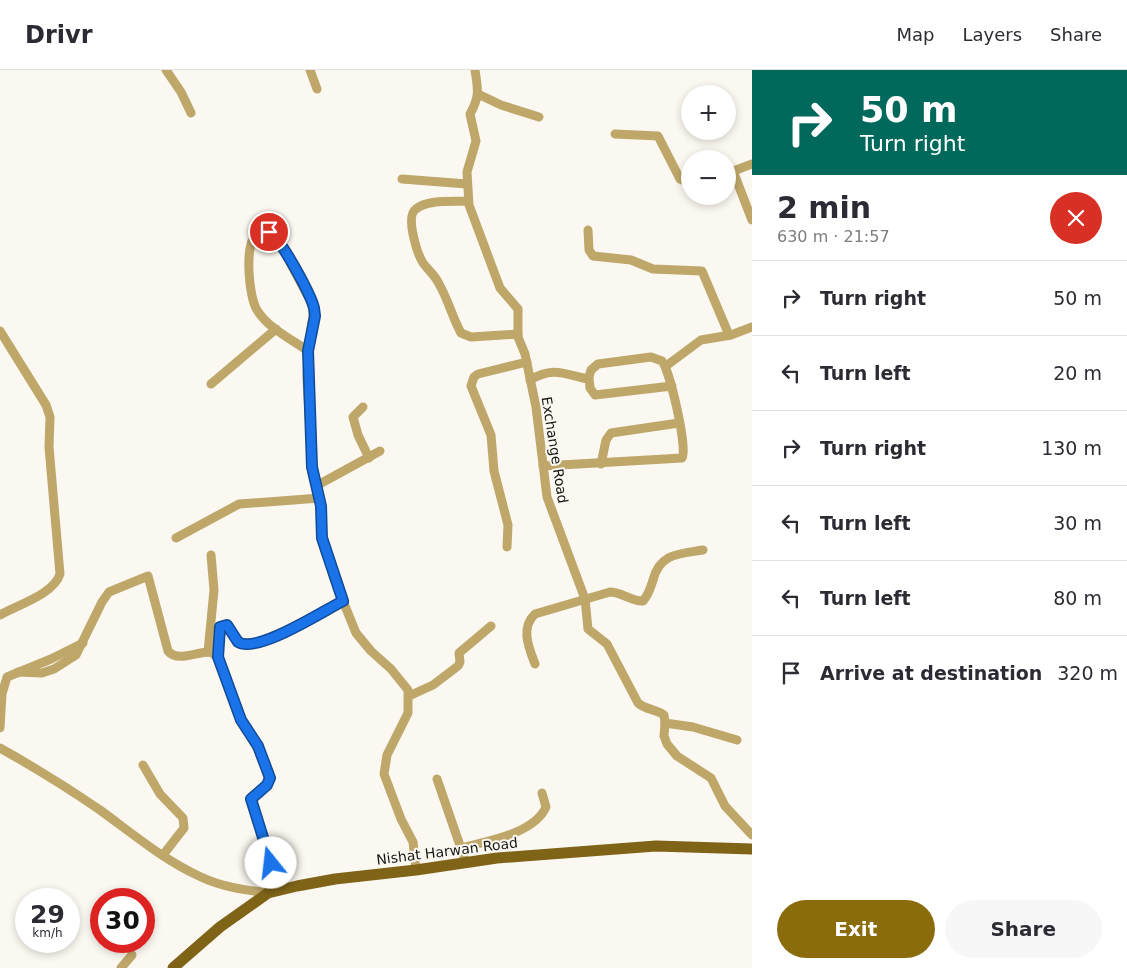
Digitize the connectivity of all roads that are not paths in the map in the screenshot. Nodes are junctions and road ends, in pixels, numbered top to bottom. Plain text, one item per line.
1 (166, 70) edge
2 (310, 70) edge
3 (475, 70) edge
4 (317, 89) dead end
5 (478, 94) junction
6 (191, 113) dead end
7 (539, 117) dead end
8 (615, 134) dead end
9 (752, 164) edge
10 (736, 170) edge
11 (402, 179) dead end
12 (681, 179) edge
13 (467, 184) junction
14 (736, 185) edge
15 (468, 201) junction
16 (752, 220) edge
17 (588, 230) dead end
18 (752, 327) edge
19 (276, 329) junction
20 (0, 331) edge
21 (518, 334) junction
22 (729, 335) junction
23 (308, 351) junction
24 (527, 362) junction
25 (666, 366) junction
26 (588, 379) junction
27 (530, 380) junction
28 (211, 384) dead end
29 (672, 386) junction
30 (363, 407) dead end
31 (679, 423) junction
32 (380, 451) dead end
33 (368, 458) junction
34 (601, 464) junction
35 (544, 466) junction
36 (316, 486) junction
37 (320, 498) junction
38 (176, 538) dead end
39 (507, 547) dead end
40 (703, 550) dead end
41 (211, 555) dead end
42 (585, 599) junction
43 (343, 601) junction
44 (0, 615) edge
45 (491, 626) dead end
46 (208, 652) junction
47 (218, 657) junction
48 (535, 664) dead end
49 (409, 696) junction
50 (665, 723) junction
51 (0, 728) edge
52 (736, 740) dead end
53 (0, 748) edge
54 (143, 765) dead end
55 (437, 780) dead end
56 (542, 793) dead end
57 (752, 835) edge
58 (461, 848) junction
59 (752, 849) edge
60 (163, 856) junction
61 (466, 863) junction
62 (416, 870) junction
63 (273, 892) junction
64 (132, 955) dead end
65 (121, 968) edge
66 (173, 968) edge

1 - 6 street
2 - 4 street
3 - 5 street, Exchange Road
5 - 7 street
5 - 13 street, Exchange Road
8 - 12 street
9 - 10 street
11 - 13 street
13 - 15 street, Exchange Road
14 - 16 street
15 - 21 street, Exchange Road
15 - 21 street
17 - 22 street
18 - 22 street
19 - 23 street
19 - 23 street
19 - 28 street
20 - 44 street
21 - 24 street, Exchange Road
22 - 25 street
23 - 36 street
24 - 27 street, Exchange Road
24 - 39 street
25 - 26 street
25 - 29 street
26 - 27 street
26 - 29 street
27 - 35 street, Exchange Road
29 - 31 street
30 - 33 street
31 - 34 street
31 - 34 street
32 - 33 street
33 - 36 street
34 - 35 street
35 - 42 street, Exchange Road
36 - 37 street
37 - 38 street
37 - 43 street
40 - 42 street
41 - 46 street
42 - 48 street
42 - 50 street, Exchange Road
43 - 47 street
43 - 49 street
45 - 49 street
46 - 47 street
46 - 51 street
47 - 63 street
49 - 62 street
50 - 52 street
50 - 57 street
53 - 60 street
54 - 60 street
55 - 58 street
56 - 58 street
58 - 61 street
59 - 61 main road, Nishat Harwan Road
60 - 63 street
61 - 62 main road, Nishat Harwan Road
62 - 63 main road, Nishat Harwan Road
63 - 66 main road, Nishat Harwan Road
64 - 65 street

